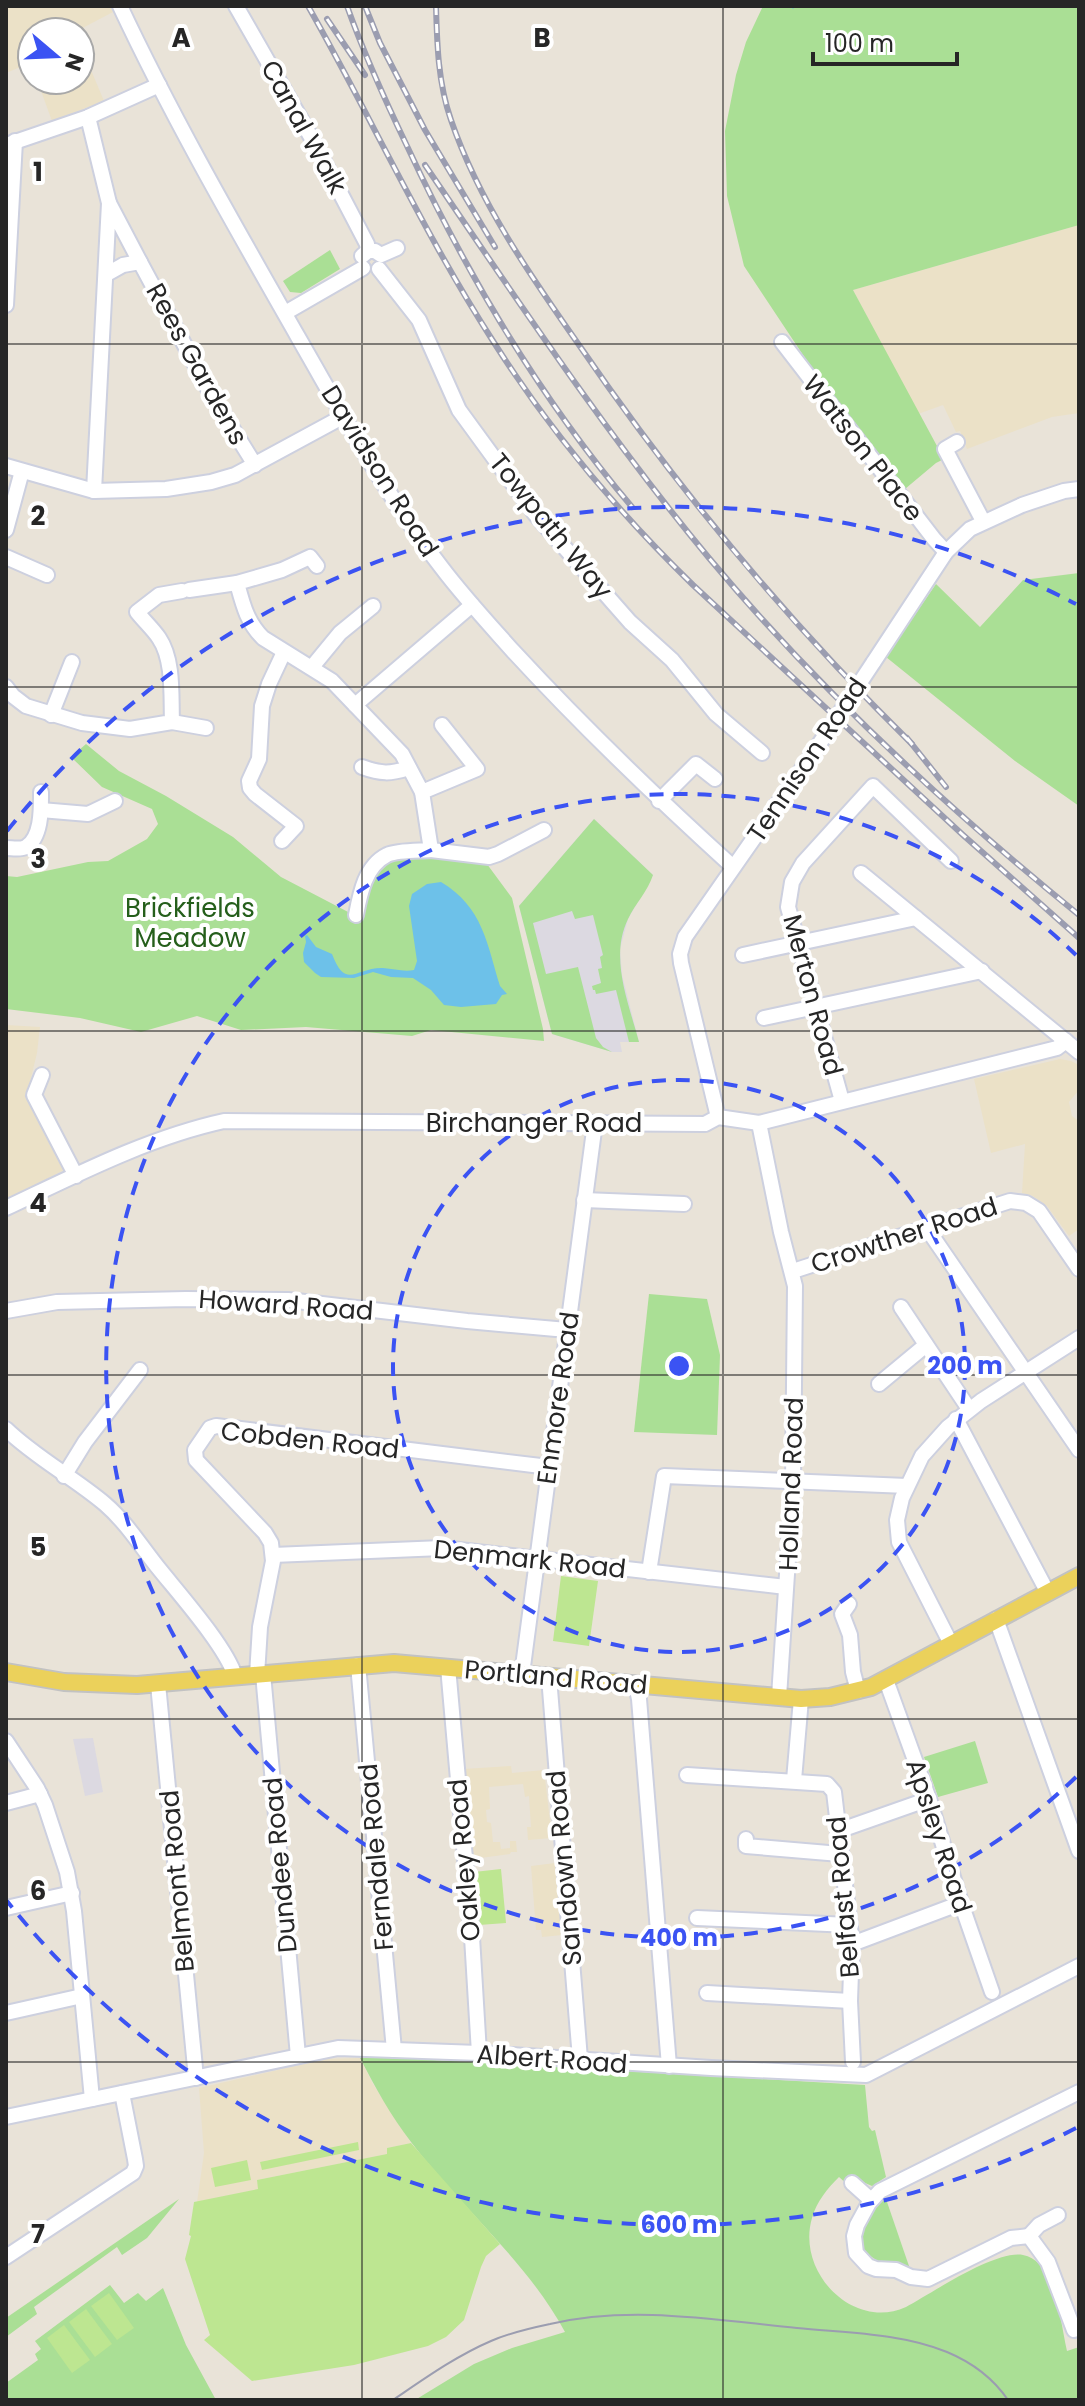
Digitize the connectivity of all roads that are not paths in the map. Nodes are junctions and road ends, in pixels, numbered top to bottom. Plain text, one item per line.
1 (120, 6) edge
2 (236, 6) edge
3 (159, 85) junction
4 (88, 117) junction
5 (10, 143) edge
6 (109, 203) junction
7 (397, 248) dead end
8 (376, 258) junction
9 (140, 262) junction
10 (107, 274) junction
11 (6, 305) edge
12 (285, 313) junction
13 (782, 342) dead end
14 (344, 416) junction
15 (957, 442) dead end
16 (255, 465) junction
17 (6, 466) edge
18 (22, 471) junction
19 (1079, 489) edge
20 (94, 491) junction
21 (983, 521) junction
22 (6, 530) edge
23 (946, 552) junction
24 (6, 557) edge
25 (316, 557) dead end
26 (47, 575) dead end
27 (237, 583) junction
28 (472, 605) junction
29 (373, 606) dead end
30 (284, 652) junction
31 (72, 662) dead end
32 (312, 667) junction
33 (6, 687) edge
34 (355, 705) junction
35 (51, 715) junction
36 (172, 722) junction
37 (442, 725) dead end
38 (206, 728) dead end
39 (762, 753) dead end
40 (362, 767) dead end
41 (409, 768) junction
42 (715, 779) dead end
43 (41, 792) dead end
44 (422, 792) junction
45 (115, 801) dead end
46 (659, 801) junction
47 (41, 810) junction
48 (544, 830) dead end
49 (282, 841) dead end
50 (6, 848) edge
51 (431, 850) junction
52 (951, 861) dead end
53 (733, 867) junction
54 (861, 873) dead end
55 (356, 915) dead end
56 (916, 918) junction
57 (797, 944) junction
58 (743, 955) dead end
59 (982, 971) junction
60 (815, 1008) junction
61 (764, 1018) dead end
62 (1066, 1041) junction
63 (1079, 1052) edge
64 (42, 1075) dead end
65 (842, 1101) junction
66 (718, 1117) junction
67 (595, 1123) junction
68 (759, 1123) junction
69 (76, 1176) junction
70 (584, 1200) junction
71 (684, 1204) dead end
72 (6, 1208) edge
73 (926, 1227) junction
74 (1079, 1269) edge
75 (793, 1271) junction
76 (901, 1307) dead end
77 (6, 1311) edge
78 (567, 1330) junction
79 (1079, 1338) edge
80 (926, 1345) junction
81 (140, 1370) dead end
82 (1026, 1373) junction
83 (879, 1384) dead end
84 (969, 1409) junction
85 (956, 1419) junction
86 (6, 1429) edge
87 (1079, 1450) edge
88 (549, 1467) junction
89 (64, 1476) junction
90 (793, 1482) junction
91 (907, 1486) junction
92 (273, 1555) junction
93 (536, 1559) junction
94 (649, 1572) junction
95 (1079, 1576) edge
96 (786, 1587) junction
97 (1048, 1593) junction
98 (849, 1604) dead end
99 (996, 1619) junction
100 (951, 1644) junction
101 (358, 1665) junction
102 (448, 1667) junction
103 (6, 1672) edge
104 (260, 1674) junction
105 (522, 1674) junction
106 (235, 1676) junction
107 (549, 1677) junction
108 (886, 1680) junction
109 (158, 1684) junction
110 (858, 1691) junction
111 (637, 1692) junction
112 (779, 1697) junction
113 (801, 1699) junction
114 (6, 1741) edge
115 (687, 1775) dead end
116 (794, 1780) junction
117 (40, 1794) junction
118 (929, 1799) junction
119 (6, 1803) edge
120 (1075, 1830) edge
121 (838, 1831) junction
122 (746, 1839) dead end
123 (1079, 1851) edge
124 (840, 1854) junction
125 (72, 1893) junction
126 (961, 1903) junction
127 (6, 1908) edge
128 (697, 1918) dead end
129 (849, 1925) junction
130 (852, 1944) junction
131 (1079, 1966) edge
132 (992, 1992) dead end
133 (707, 1993) dead end
134 (82, 1996) junction
135 (850, 2001) junction
136 (6, 2013) edge
137 (394, 2050) junction
138 (479, 2053) junction
139 (298, 2056) junction
140 (580, 2059) junction
141 (853, 2062) dead end
142 (669, 2066) junction
143 (196, 2078) junction
144 (1079, 2092) edge
145 (122, 2093) junction
146 (92, 2099) junction
147 (6, 2117) edge
148 (852, 2183) dead end
149 (871, 2200) junction
150 (1058, 2215) dead end
151 (1029, 2236) junction
152 (6, 2257) edge
153 (1074, 2330) dead end

1 - 3 street, Davidson Road
2 - 8 street, Canal Walk
3 - 4 street
3 - 12 street, Davidson Road
4 - 5 street
4 - 6 street, Rees Gardens
5 - 11 street
6 - 9 street, Rees Gardens
6 - 10 street, Rees Gardens
7 - 8 street
8 - 12 street
8 - 39 street, Towpath Way
9 - 10 street, Rees Gardens
9 - 16 street, Rees Gardens
10 - 20 street, Rees Gardens
12 - 14 street, Davidson Road
13 - 23 street, Watson Place
14 - 16 street
14 - 28 street, Davidson Road
15 - 21 street
16 - 20 street
17 - 18 street
18 - 20 street
18 - 22 street
19 - 21 street, Tennison Road
21 - 23 street, Tennison Road
23 - 53 street, Tennison Road, bridge
24 - 26 street
25 - 27 street
27 - 30 street
27 - 36 street
28 - 34 street
28 - 46 street, Davidson Road
29 - 32 street
30 - 32 street
30 - 49 street
31 - 35 street
32 - 34 street
33 - 35 street
34 - 41 street
35 - 36 street
36 - 38 street
37 - 44 street
40 - 41 street
41 - 44 street
42 - 46 street
43 - 47 street
44 - 51 street
45 - 47 street
46 - 53 street, Davidson Road
47 - 50 street
48 - 51 street
51 - 55 street
52 - 57 street, Merton Road
53 - 66 street, Tennison Road
54 - 56 street
56 - 57 street
56 - 59 street
57 - 58 street
57 - 60 street, Merton Road
59 - 60 street
59 - 62 street
60 - 61 street
60 - 65 street, Merton Road
62 - 63 street
62 - 65 street, Birchanger Road
64 - 69 street
65 - 68 street, Birchanger Road
66 - 67 street, Birchanger Road
66 - 68 street, Birchanger Road
67 - 69 street, Birchanger Road
67 - 70 street, Enmore Road
68 - 75 street, Holland Road
69 - 72 street, Birchanger Road
70 - 71 street
70 - 78 street, Enmore Road
73 - 74 street, Crowther Road
73 - 75 street, Crowther Road
73 - 82 street
75 - 90 street, Holland Road
76 - 80 street
77 - 78 street, Howard Road
78 - 88 street, Enmore Road
79 - 82 street
80 - 83 street
80 - 84 street
81 - 89 street
82 - 84 street
82 - 87 street
84 - 85 street
85 - 91 street
85 - 97 street
86 - 89 street
88 - 92 street, Cobden Road
88 - 93 street, Enmore Road
89 - 106 street
90 - 91 street
90 - 94 street
90 - 96 street, Holland Road
91 - 100 street
92 - 93 street, Denmark Road
92 - 104 street
93 - 94 street, Denmark Road
93 - 105 street, Enmore Road
94 - 96 street, Denmark Road
95 - 97 main road, Portland Road
96 - 112 street, Holland Road
97 - 99 main road, Portland Road
98 - 110 street
99 - 100 main road, Portland Road
99 - 120 street
100 - 108 main road, Portland Road
101 - 102 main road, Portland Road
101 - 104 main road, Portland Road
101 - 137 street, Ferndale Road
102 - 105 main road, Portland Road
102 - 138 street, Oakley Road
103 - 109 main road, Portland Road
104 - 106 main road, Portland Road
104 - 139 street, Dundee Road
105 - 107 main road, Portland Road
106 - 109 main road, Portland Road
107 - 111 main road, Portland Road
107 - 140 street, Sandown Road
108 - 110 main road, Portland Road
108 - 118 street, Apsley Road
109 - 143 street, Belmont Road
110 - 113 main road, Portland Road
111 - 112 main road, Portland Road
111 - 142 street
112 - 113 main road, Portland Road
113 - 116 street
114 - 117 street
115 - 116 street
116 - 121 street, Belfast Road
117 - 119 street
117 - 125 street
118 - 121 street
118 - 126 street, Apsley Road
120 - 123 street
121 - 124 street, Belfast Road
122 - 124 street
124 - 129 street, Belfast Road
125 - 127 street
125 - 134 street
126 - 130 street
126 - 132 street, Apsley Road
128 - 129 street
129 - 130 street, Belfast Road
130 - 135 street, Belfast Road
131 - 142 street, Albert Road
133 - 135 street
134 - 136 street
134 - 146 street
135 - 141 street, Belfast Road
137 - 138 street, Albert Road
137 - 139 street, Albert Road
138 - 140 street, Albert Road
139 - 143 street, Albert Road
140 - 142 street, Albert Road
143 - 145 street, Albert Road
144 - 149 street
145 - 146 street, Albert Road
145 - 152 street
146 - 147 street, Albert Road
148 - 149 street
149 - 151 street
150 - 151 street
151 - 153 street

